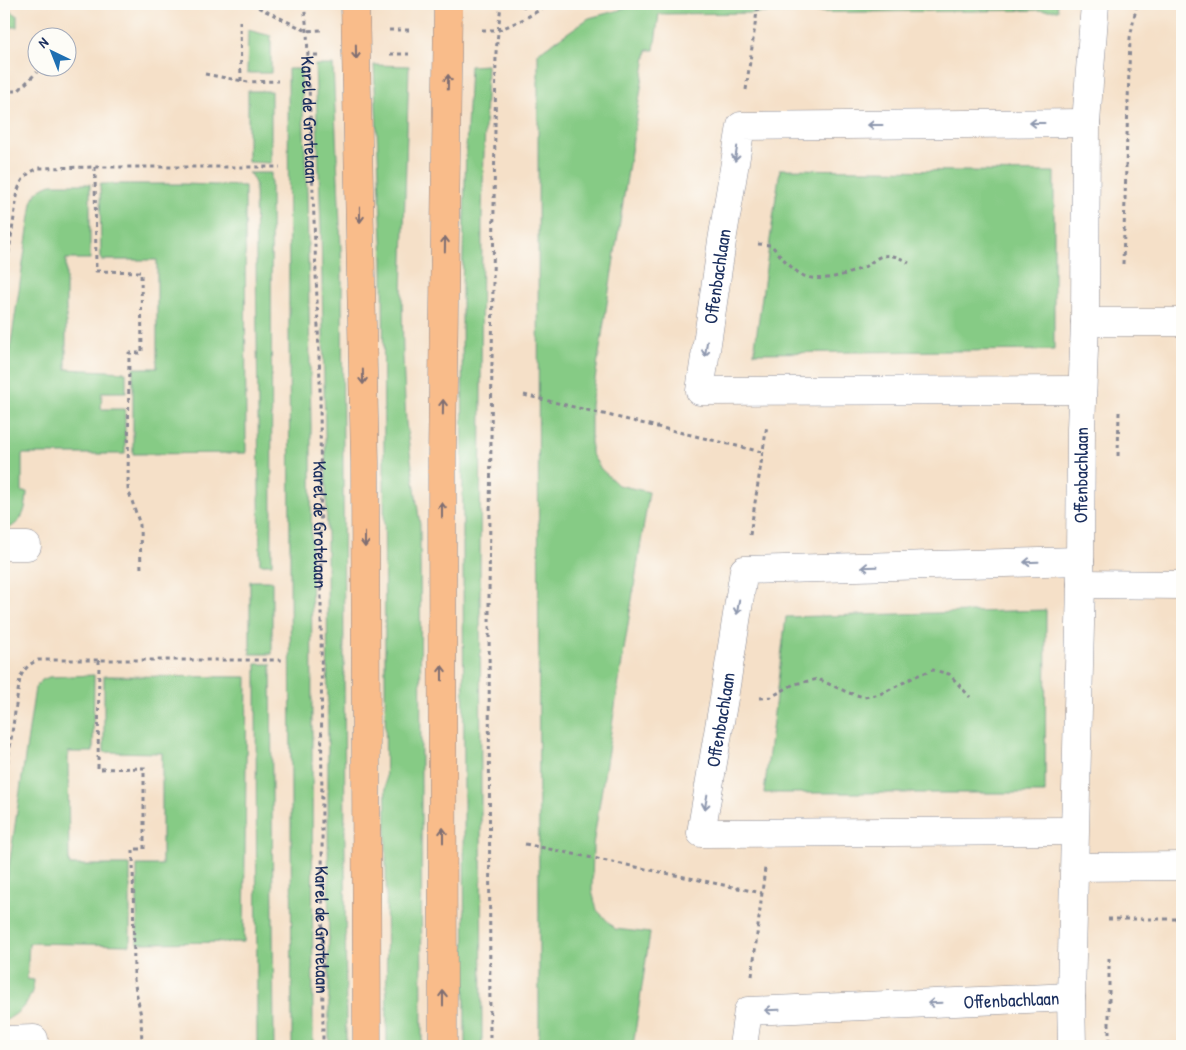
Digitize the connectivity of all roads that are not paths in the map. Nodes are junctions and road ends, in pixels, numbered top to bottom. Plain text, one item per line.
1 (1095, 4) edge
2 (355, 17) edge
3 (448, 17) edge
4 (1086, 123) junction
5 (1085, 322) junction
6 (1182, 322) edge
7 (1082, 390) junction
8 (1080, 573) junction
9 (1182, 585) edge
10 (1074, 831) junction
11 (1182, 866) edge
12 (1075, 867) junction
13 (1071, 997) junction
14 (4, 1040) edge
15 (34, 1040) dead end
16 (367, 1046) edge
17 (443, 1046) edge
18 (744, 1046) edge
19 (1072, 1046) edge

1 - 4 street, Offenbachlaan
2 -> 16 main road
17 -> 3 main road
4 - 5 street, Offenbachlaan
4 -> 7 street, Offenbachlaan
5 - 6 street
5 - 7 street, Offenbachlaan
7 - 8 street, Offenbachlaan
8 - 9 street
8 - 10 street, Offenbachlaan
8 -> 10 street, Offenbachlaan
10 - 12 street, Offenbachlaan
11 - 12 street
12 - 13 street, Offenbachlaan
13 -> 18 street, Offenbachlaan
13 - 19 street, Offenbachlaan
14 - 15 street

